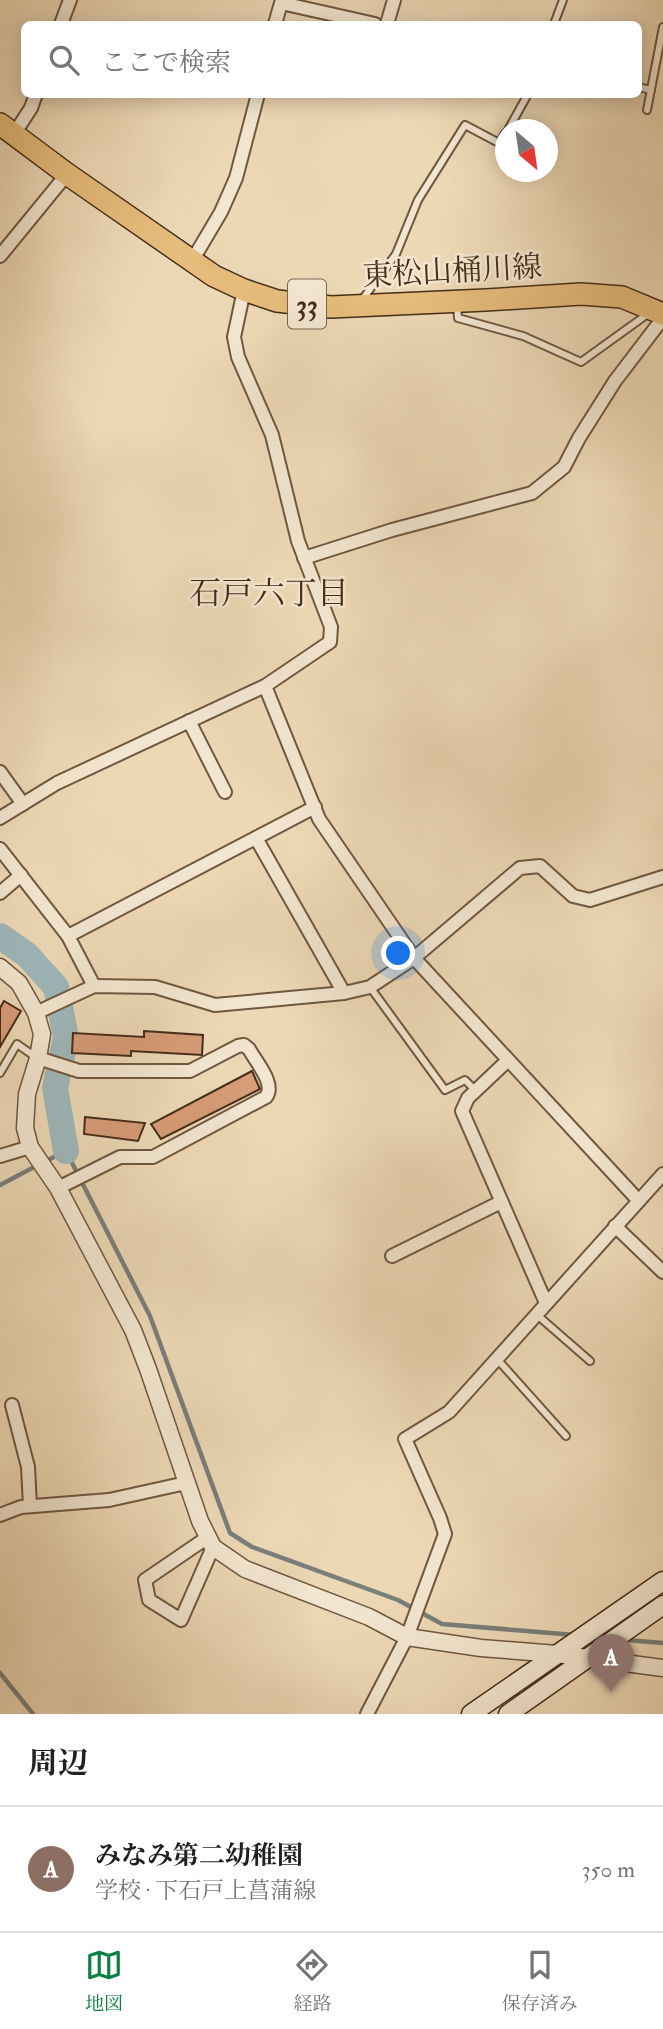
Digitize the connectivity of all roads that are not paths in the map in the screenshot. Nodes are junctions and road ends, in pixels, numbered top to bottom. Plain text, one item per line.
1 (70, 0) edge
2 (394, 0) edge
3 (562, 0) edge
4 (62, 21) edge
5 (276, 21) edge
6 (362, 21) edge
7 (388, 21) edge
8 (555, 21) edge
9 (663, 27) edge
10 (642, 88) edge
11 (651, 90) junction
12 (35, 98) edge
13 (257, 98) edge
14 (526, 98) edge
15 (647, 110) dead end
16 (514, 119) edge
17 (7, 129) edge
18 (495, 141) edge
19 (67, 174) junction
20 (0, 256) edge
21 (192, 261) junction
22 (244, 290) junction
23 (457, 302) junction
24 (358, 305) junction
25 (660, 314) edge
26 (304, 558) junction
27 (265, 686) junction
28 (189, 721) junction
29 (0, 772) edge
30 (225, 792) dead end
31 (23, 804) junction
32 (315, 807) junction
33 (0, 818) edge
34 (256, 838) junction
35 (0, 849) edge
36 (21, 875) junction
37 (663, 877) edge
38 (0, 892) edge
39 (68, 936) junction
40 (414, 958) junction
41 (0, 967) edge
42 (94, 986) junction
43 (370, 987) junction
44 (344, 993) junction
45 (36, 1013) junction
46 (37, 1058) junction
47 (508, 1060) junction
48 (0, 1073) edge
49 (476, 1091) junction
50 (30, 1147) junction
51 (0, 1156) edge
52 (663, 1174) edge
53 (58, 1188) junction
54 (638, 1200) junction
55 (501, 1202) junction
56 (615, 1226) junction
57 (392, 1256) dead end
58 (663, 1272) edge
59 (546, 1303) junction
60 (536, 1314) junction
61 (496, 1359) junction
62 (590, 1361) dead end
63 (12, 1405) dead end
64 (566, 1436) dead end
65 (186, 1483) junction
66 (30, 1506) junction
67 (0, 1515) edge
68 (210, 1542) junction
69 (663, 1581) edge
70 (663, 1605) edge
71 (407, 1637) junction
72 (557, 1654) junction
73 (588, 1658) junction
74 (663, 1668) edge
75 (367, 1714) edge
76 (471, 1714) edge
77 (508, 1714) edge

1 - 4 street
2 - 7 street
3 - 8 lane
5 - 6 street
9 - 11 lane
10 - 11 lane
11 - 15 lane
12 - 17 street
13 - 21 street
14 - 16 lane
17 - 19 main road, 東松山桶川線 / 33
18 - 24 lane
19 - 20 street
19 - 21 main road, 東松山桶川線 / 33
21 - 22 main road, 東松山桶川線 / 33
22 - 24 main road, 東松山桶川線 / 33
22 - 26 street
23 - 24 main road, 東松山桶川線 / 33
23 - 25 main road, 東松山桶川線 / 33
23 - 25 lane
25 - 26 street
26 - 27 street
27 - 28 street
27 - 32 street
28 - 30 street
28 - 31 street
29 - 31 street
31 - 33 street
32 - 34 street
32 - 40 street
34 - 39 street
34 - 44 street
35 - 36 street
36 - 38 street
36 - 39 street
37 - 40 street
39 - 42 street
40 - 43 street
40 - 47 street
41 - 45 street
42 - 44 street
42 - 45 street
43 - 44 street
43 - 49 lane
45 - 46 street
46 - 48 lane
46 - 50 street
46 - 53 street
47 - 49 street
47 - 54 street
49 - 55 street
50 - 51 street
50 - 53 street
52 - 54 street
53 - 65 street
54 - 56 street
55 - 57 street
55 - 59 street
56 - 58 street
56 - 59 street
59 - 60 street
60 - 61 street
60 - 62 lane
61 - 64 lane
61 - 71 street
63 - 66 street
65 - 66 street
65 - 68 street
66 - 67 street
68 - 68 street
68 - 71 street
69 - 72 main road
70 - 73 main road
71 - 72 street
71 - 75 street
72 - 73 street
72 - 76 main road
73 - 74 street
73 - 77 main road

